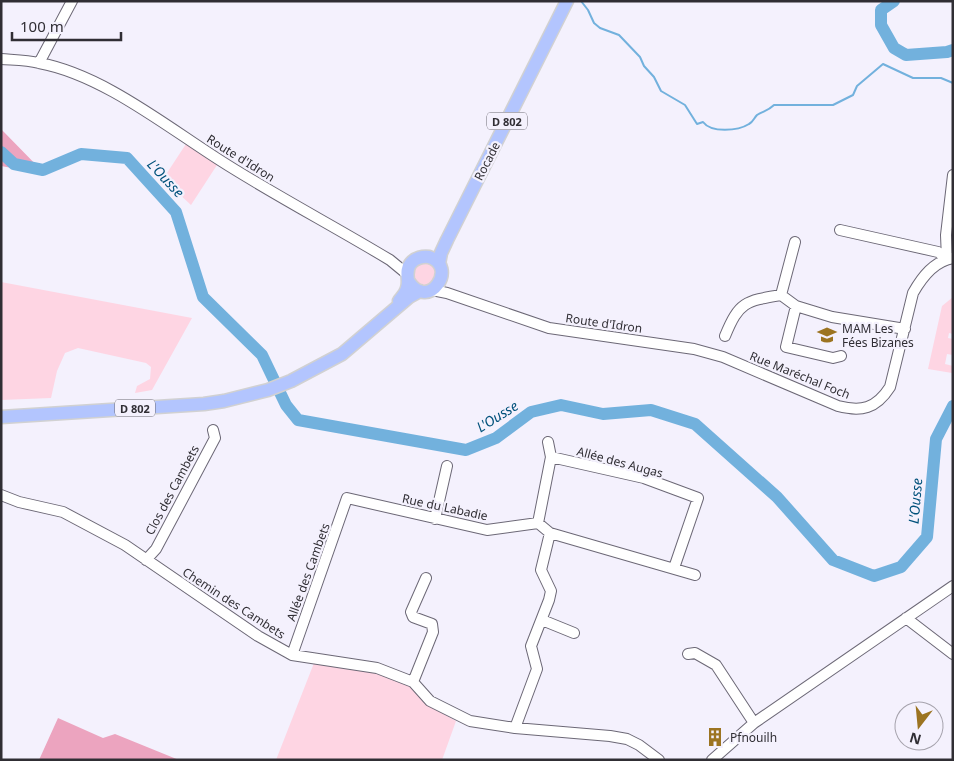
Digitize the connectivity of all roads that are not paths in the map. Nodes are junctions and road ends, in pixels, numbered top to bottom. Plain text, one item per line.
1 (72, 1) edge
2 (568, 1) edge
3 (1, 59) edge
4 (39, 63) junction
5 (953, 175) edge
6 (840, 230) dead end
7 (795, 242) dead end
8 (950, 259) edge
9 (390, 260) junction
10 (414, 260) junction
11 (437, 266) junction
12 (408, 278) junction
13 (426, 290) junction
14 (455, 296) junction
15 (781, 296) junction
16 (796, 306) junction
17 (386, 317) junction
18 (905, 329) junction
19 (725, 336) dead end
20 (840, 356) dead end
21 (723, 357) joint
22 (1, 417) edge
23 (213, 430) dead end
24 (548, 442) dead end
25 (551, 457) junction
26 (447, 466) dead end
27 (1, 495) edge
28 (348, 498) joint
29 (436, 519) junction
30 (538, 523) junction
31 (550, 532) junction
32 (146, 560) junction
33 (674, 568) junction
34 (695, 575) dead end
35 (426, 578) dead end
36 (953, 586) edge
37 (906, 618) junction
38 (542, 620) junction
39 (574, 633) dead end
40 (688, 654) dead end
41 (953, 654) edge
42 (292, 655) junction
43 (413, 682) junction
44 (754, 723) junction
45 (515, 728) junction
46 (659, 760) edge
47 (712, 760) edge

1 - 4 street
2 - 11 main road, Rocade / D 802
3 - 4 street, Route d'Idron
4 - 9 street, Route d'Idron
5 - 8 street
6 - 8 street
7 - 15 street
8 - 18 street, Rue Maréchal Foch
9 - 10 street
9 - 12 street, Route d'Idron
10 - 11 main road
10 - 12 main road
11 - 13 main road
11 - 14 street
12 - 13 main road
12 - 17 main road, D 802
13 - 14 street, Route d'Idron
13 - 17 main road, D 802
14 - 21 street, Route d'Idron
15 - 16 street
15 - 19 street
16 - 18 street
16 - 20 street
17 - 22 main road, D 802
18 - 21 street, Rue Maréchal Foch
23 - 32 street, Clos des Cambets
24 - 25 street
25 - 30 street
25 - 33 street, Allée des Augas
26 - 29 street
27 - 32 street, Chemin des Cambets
28 - 29 street, Rue du Labadie
28 - 42 street, Allée des Cambets
29 - 30 street, Rue du Labadie
30 - 31 street
31 - 33 street
31 - 38 street
32 - 42 street, Chemin des Cambets
33 - 34 street
35 - 43 street
36 - 37 street
37 - 41 street
37 - 44 street
38 - 39 street
38 - 45 street
40 - 44 street
42 - 43 street, Chemin des Cambets
43 - 45 street, Chemin des Cambets
44 - 47 street
45 - 46 street, Chemin des Cambets

